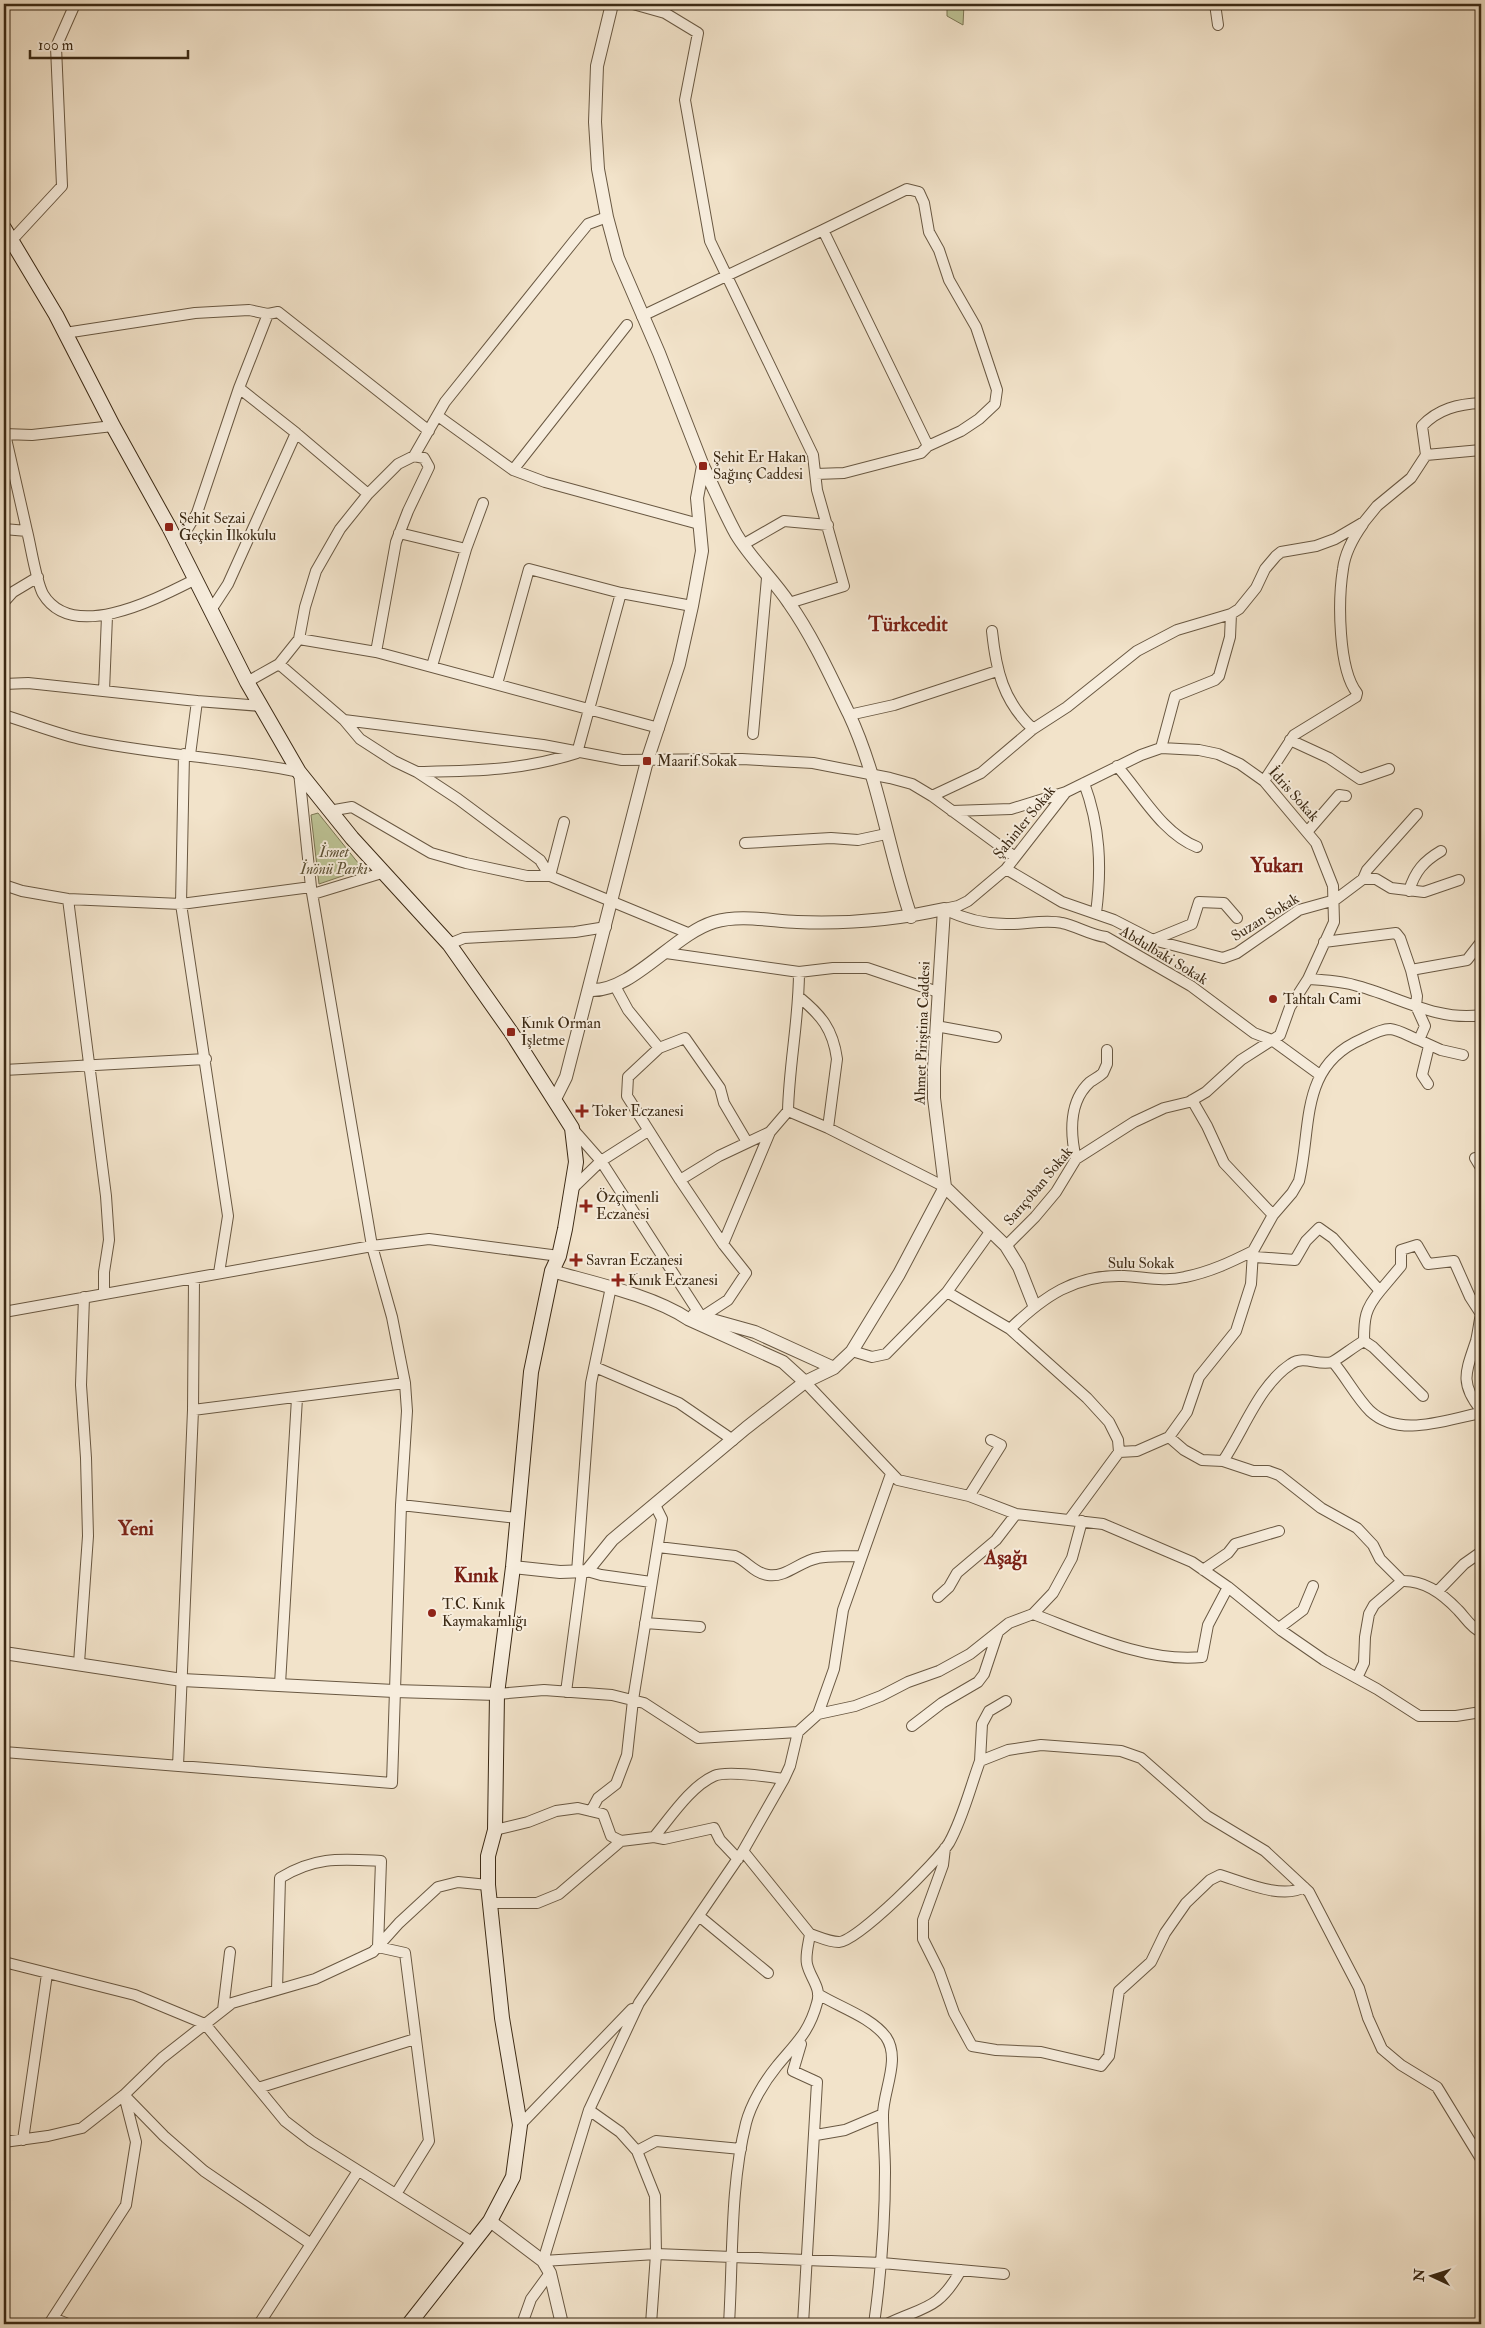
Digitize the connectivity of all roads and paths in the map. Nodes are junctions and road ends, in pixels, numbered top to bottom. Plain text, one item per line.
1 (75, 4) edge
2 (612, 4) edge
3 (633, 4) edge
4 (1215, 4) edge
5 (1218, 25) dead end
6 (607, 217) junction
7 (4, 228) edge
8 (823, 230) junction
9 (8, 241) edge
10 (726, 276) junction
11 (268, 314) junction
12 (642, 316) junction
13 (627, 325) dead end
14 (65, 333) junction
15 (239, 388) junction
16 (1481, 403) edge
17 (438, 416) junction
18 (113, 426) junction
19 (429, 431) junction
20 (296, 433) junction
21 (4, 434) edge
22 (928, 446) junction
23 (1481, 450) edge
24 (1426, 455) junction
25 (414, 456) junction
26 (703, 466) junction
27 (513, 470) junction
28 (816, 474) junction
29 (368, 494) junction
30 (483, 503) dead end
31 (1364, 522) junction
32 (699, 524) junction
33 (828, 526) junction
34 (4, 530) edge
35 (27, 531) junction
36 (399, 534) junction
37 (744, 544) junction
38 (177, 546) junction
39 (466, 549) junction
40 (38, 577) junction
41 (767, 578) junction
42 (196, 579) junction
43 (621, 593) junction
44 (4, 602) edge
45 (789, 602) junction
46 (692, 606) junction
47 (211, 610) junction
48 (1231, 614) junction
49 (107, 616) junction
50 (992, 631) dead end
51 (299, 639) junction
52 (376, 652) junction
53 (279, 664) junction
54 (432, 666) junction
55 (997, 671) junction
56 (247, 682) junction
57 (4, 684) edge
58 (496, 684) junction
59 (104, 691) junction
60 (197, 701) junction
61 (261, 706) junction
62 (588, 709) junction
63 (4, 715) edge
64 (849, 715) junction
65 (344, 720) junction
66 (659, 728) junction
67 (1033, 729) junction
68 (753, 734) dead end
69 (1290, 740) junction
70 (1161, 748) junction
71 (577, 753) junction
72 (187, 754) junction
73 (647, 761) junction
74 (1117, 766) junction
75 (1389, 769) dead end
76 (299, 772) junction
77 (417, 772) junction
78 (872, 775) junction
79 (1264, 781) junction
80 (1084, 783) junction
81 (1066, 792) junction
82 (932, 796) junction
83 (1346, 796) dead end
84 (329, 811) junction
85 (952, 811) junction
86 (1417, 814) dead end
87 (564, 822) dead end
88 (1307, 832) junction
89 (886, 834) junction
90 (745, 843) dead end
91 (1197, 847) dead end
92 (1441, 851) dead end
93 (1015, 857) junction
94 (1006, 870) junction
95 (385, 872) junction
96 (550, 876) junction
97 (1363, 878) junction
98 (1459, 880) dead end
99 (4, 885) edge
100 (312, 891) junction
101 (1409, 891) junction
102 (68, 899) junction
103 (1335, 900) junction
104 (611, 902) junction
105 (181, 904) junction
106 (944, 909) junction
107 (1096, 913) junction
108 (912, 917) junction
109 (1236, 918) dead end
110 (1114, 920) junction
111 (606, 927) junction
112 (688, 933) junction
113 (1106, 937) junction
114 (1153, 940) junction
115 (1324, 942) junction
116 (1481, 942) edge
117 (449, 944) junction
118 (666, 953) junction
119 (1411, 970) junction
120 (799, 972) junction
121 (1308, 979) junction
122 (615, 986) junction
123 (590, 990) junction
124 (938, 992) junction
125 (799, 997) junction
126 (1416, 1006) junction
127 (1481, 1015) edge
128 (936, 1026) junction
129 (996, 1037) dead end
130 (1272, 1040) junction
131 (1419, 1040) junction
132 (1429, 1046) junction
133 (659, 1048) junction
134 (1107, 1050) dead end
135 (1462, 1055) dead end
136 (206, 1060) junction
137 (89, 1067) junction
138 (4, 1070) edge
139 (1320, 1075) junction
140 (1428, 1084) dead end
141 (555, 1099) junction
142 (1192, 1100) junction
143 (788, 1111) junction
144 (572, 1128) junction
145 (828, 1128) junction
146 (648, 1131) junction
147 (770, 1132) junction
148 (747, 1142) junction
149 (1475, 1158) dead end
150 (1076, 1159) junction
151 (601, 1161) junction
152 (1481, 1168) edge
153 (680, 1180) junction
154 (945, 1187) junction
155 (571, 1190) junction
156 (1273, 1215) junction
157 (990, 1232) junction
158 (724, 1244) junction
159 (372, 1246) junction
160 (1006, 1246) junction
161 (1254, 1254) junction
162 (559, 1256) junction
163 (552, 1271) junction
164 (219, 1273) junction
165 (194, 1278) junction
166 (611, 1287) junction
167 (1481, 1290) edge
168 (1380, 1291) junction
169 (104, 1292) junction
170 (948, 1292) junction
171 (84, 1297) junction
172 (1034, 1305) junction
173 (4, 1312) edge
174 (1481, 1314) edge
175 (705, 1323) junction
176 (1010, 1329) junction
177 (1364, 1341) junction
178 (852, 1351) junction
179 (1333, 1362) junction
180 (595, 1367) junction
181 (834, 1368) junction
182 (805, 1382) junction
183 (405, 1383) junction
184 (1424, 1396) dead end
185 (296, 1398) junction
186 (193, 1410) junction
187 (1481, 1411) edge
188 (1169, 1437) junction
189 (732, 1440) junction
190 (991, 1440) dead end
191 (1119, 1452) junction
192 (1223, 1461) junction
193 (890, 1474) junction
194 (969, 1496) junction
195 (400, 1505) junction
196 (655, 1505) junction
197 (1016, 1514) junction
198 (517, 1518) junction
199 (1069, 1520) junction
200 (1082, 1521) junction
201 (1280, 1531) dead end
202 (658, 1546) junction
203 (1481, 1552) edge
204 (860, 1556) junction
205 (513, 1567) junction
206 (1203, 1570) junction
207 (582, 1571) junction
208 (1402, 1581) junction
209 (651, 1582) junction
210 (1313, 1586) dead end
211 (1228, 1587) junction
212 (1437, 1592) junction
213 (938, 1597) dead end
214 (1033, 1614) junction
215 (645, 1623) junction
216 (700, 1627) dead end
217 (1279, 1628) junction
218 (998, 1632) junction
219 (1481, 1632) edge
220 (4, 1653) edge
221 (79, 1664) junction
222 (1357, 1678) junction
223 (182, 1680) junction
224 (280, 1684) junction
225 (394, 1691) junction
226 (566, 1692) junction
227 (497, 1694) junction
228 (632, 1700) junction
229 (1006, 1701) dead end
230 (1481, 1712) edge
231 (818, 1714) junction
232 (912, 1726) dead end
233 (798, 1732) junction
234 (4, 1752) edge
235 (980, 1761) junction
236 (178, 1766) junction
237 (784, 1779) junction
238 (591, 1811) junction
239 (494, 1830) junction
240 (654, 1837) junction
241 (621, 1841) junction
242 (945, 1848) junction
243 (741, 1855) junction
244 (488, 1885) junction
245 (1304, 1887) junction
246 (490, 1903) junction
247 (699, 1916) junction
248 (810, 1934) junction
249 (378, 1947) junction
250 (230, 1952) dead end
251 (4, 1962) edge
252 (768, 1973) dead end
253 (47, 1974) junction
254 (277, 1990) junction
255 (818, 1994) junction
256 (639, 2003) junction
257 (223, 2010) junction
258 (205, 2024) junction
259 (415, 2039) junction
260 (799, 2042) junction
261 (258, 2088) junction
262 (124, 2095) junction
263 (589, 2110) junction
264 (883, 2114) junction
265 (520, 2125) junction
266 (816, 2135) junction
267 (23, 2140) junction
268 (4, 2142) edge
269 (740, 2149) junction
270 (637, 2151) junction
271 (1481, 2159) edge
272 (358, 2171) junction
273 (396, 2194) junction
274 (490, 2221) junction
275 (472, 2242) junction
276 (311, 2244) junction
277 (656, 2254) junction
278 (733, 2257) junction
279 (543, 2260) junction
280 (806, 2261) junction
281 (882, 2263) junction
282 (961, 2270) junction
283 (550, 2273) junction
284 (1004, 2274) dead end
285 (51, 2321) edge
286 (68, 2324) edge
287 (259, 2324) edge
288 (409, 2324) edge
289 (522, 2324) edge
290 (562, 2324) edge
291 (651, 2324) edge
292 (729, 2324) edge
293 (803, 2324) edge
294 (874, 2324) edge
295 (887, 2324) edge

1 - 9 street
2 - 6 street
3 - 10 street
4 - 5 street
6 - 12 street
6 - 17 street
7 - 9 main road
8 - 10 street
8 - 22 street
8 - 22 street
9 - 14 main road
10 - 12 street
10 - 28 street
11 - 14 street
11 - 15 street
11 - 19 street
12 - 26 street
13 - 27 street
14 - 18 main road
15 - 20 street
15 - 38 street
16 - 24 street
17 - 19 street
17 - 27 street
18 - 21 street
18 - 38 main road
19 - 25 street
20 - 29 street
20 - 47 street
21 - 35 street
22 - 28 street
23 - 24 street
24 - 31 street
25 - 29 street
25 - 36 street
26 - 32 street
26 - 37 street
27 - 32 street
28 - 33 street
29 - 51 street
30 - 39 street
31 - 48 street
31 - 69 street
32 - 46 street
33 - 37 street
33 - 45 street
34 - 35 street
35 - 40 street
36 - 39 street
36 - 52 street
37 - 41 street
38 - 42 main road
39 - 54 street
40 - 44 street
40 - 49 street
41 - 45 street
41 - 68 street
42 - 47 main road
42 - 49 street
43 - 46 street
43 - 58 street
43 - 62 street
45 - 64 street
46 - 66 street
47 - 56 main road
48 - 67 street
48 - 70 street
49 - 59 street
50 - 55 street
51 - 52 street
51 - 53 street
52 - 54 street
53 - 56 street
53 - 65 street
54 - 58 street
55 - 64 street
55 - 67 street
56 - 61 main road
57 - 59 street
58 - 62 street
59 - 60 street
60 - 61 street
60 - 72 street
61 - 76 main road
62 - 66 street
62 - 71 street
63 - 72 street
64 - 78 street
65 - 71 street
65 - 77 street
66 - 73 street
67 - 82 street
69 - 75 street
69 - 79 street
70 - 74 street, Şahinler Sokak
70 - 79 street, İdris Sokak
71 - 73 street
71 - 77 street
72 - 76 street
72 - 105 street
73 - 78 street
73 - 104 street
74 - 80 street, Şahinler Sokak
74 - 91 street
76 - 84 main road
76 - 100 street
77 - 96 street
78 - 82 street
78 - 89 street
79 - 88 street, İdris Sokak
80 - 81 street, Şahinler Sokak
80 - 107 street
81 - 85 street
81 - 93 street, Şahinler Sokak
82 - 85 street
83 - 88 street
84 - 95 main road
84 - 96 street
85 - 93 street
86 - 97 street
87 - 96 street
88 - 103 street, İdris Sokak
89 - 90 street
89 - 108 street
92 - 101 street
93 - 94 street, Şahinler Sokak
94 - 106 street, Şahinler Sokak
94 - 107 street, Suzan Sokak
95 - 100 street
95 - 117 main road
96 - 104 street
97 - 101 street
97 - 103 street
98 - 101 street
99 - 102 street
100 - 105 street
100 - 159 street
102 - 105 street
102 - 137 street
103 - 114 street, Suzan Sokak
103 - 115 street, İdris Sokak
104 - 111 street
104 - 112 street
105 - 136 street
106 - 108 street
106 - 113 street, Abdulbaki Sokak
106 - 124 street, Ahmet Piriştina Caddesi
107 - 110 street, Suzan Sokak
108 - 112 street
109 - 114 street
110 - 113 street
110 - 114 street, Suzan Sokak
111 - 117 street
111 - 123 street
112 - 118 street
113 - 130 street, Abdulbaki Sokak
115 - 119 street
115 - 121 street, İdris Sokak
116 - 119 street
117 - 141 main road
118 - 120 street
118 - 122 street
119 - 126 street
120 - 124 street
120 - 125 street
121 - 126 street
121 - 130 street, İdris Sokak
122 - 123 street
122 - 133 street
123 - 141 street
124 - 128 street, Ahmet Piriştina Caddesi
125 - 143 street
125 - 145 street
126 - 127 street
126 - 131 street
128 - 129 street
128 - 154 street, Ahmet Piriştina Caddesi
130 - 139 street, Abdulbaki Sokak
130 - 142 street, Sarıçoban Sokak
131 - 132 street
131 - 139 street
132 - 135 street
132 - 140 street
133 - 146 street
133 - 148 street
134 - 150 street
136 - 137 street
136 - 164 street
137 - 138 street
137 - 169 street
139 - 156 street
141 - 144 main road
142 - 150 street, Sarıçoban Sokak
142 - 156 street
143 - 145 street
143 - 147 street
144 - 151 street
144 - 155 main road
145 - 154 street
146 - 151 street
146 - 153 street
147 - 148 street
147 - 158 street
148 - 153 street
149 - 152 street
150 - 160 street, Sarıçoban Sokak
151 - 155 street
151 - 175 street
153 - 158 street
154 - 157 street
154 - 178 street
155 - 162 main road
156 - 161 street
157 - 160 street
157 - 170 street
158 - 175 street
159 - 162 street
159 - 164 street
159 - 183 street
160 - 172 street
161 - 168 street
161 - 172 street, Sulu Sokak
161 - 188 street
162 - 163 main road
163 - 166 street
163 - 198 main road
164 - 165 street
165 - 169 street
165 - 186 street
166 - 175 street
166 - 180 street
167 - 174 street
168 - 174 street
168 - 177 street
169 - 171 street
170 - 176 street
170 - 178 street
171 - 173 street
171 - 221 street
172 - 176 street, Sulu Sokak
174 - 187 street
175 - 181 street
175 - 182 street
176 - 191 street
177 - 179 street
177 - 184 street
178 - 181 street
179 - 187 street
179 - 192 street
180 - 189 street
180 - 207 street
181 - 182 street
182 - 189 street
182 - 193 street
183 - 185 street
183 - 195 street
185 - 186 street
185 - 224 street
186 - 223 street
188 - 191 street
188 - 192 street
189 - 196 street
190 - 194 street
191 - 199 street
192 - 208 street
193 - 194 street
193 - 204 street
194 - 197 street
195 - 198 street
195 - 225 street
196 - 202 street
196 - 207 street
197 - 199 street
197 - 213 street
198 - 205 main road
199 - 200 street
200 - 206 street
200 - 214 street
201 - 206 street
202 - 204 street
202 - 209 street
203 - 212 street
204 - 231 street
205 - 207 street
205 - 227 main road
206 - 211 street
207 - 209 street
207 - 226 street
208 - 212 street
208 - 222 street
209 - 215 street
210 - 217 street
211 - 214 street
211 - 217 street
212 - 219 street
214 - 218 street
215 - 216 street
215 - 228 street
217 - 222 street
218 - 231 street
218 - 232 street
220 - 221 street
221 - 223 street
222 - 230 street
223 - 224 street
223 - 236 street
224 - 225 street
225 - 227 street
225 - 236 street
226 - 227 street
226 - 228 street
227 - 239 main road
228 - 233 street
228 - 238 street
229 - 235 street
231 - 233 street
233 - 237 street
234 - 236 street
235 - 242 street
235 - 245 street
237 - 240 street
237 - 243 street
238 - 239 street
238 - 241 street
239 - 244 main road
240 - 241 street
240 - 243 street
241 - 246 street
242 - 245 street
242 - 248 street
243 - 247 street
243 - 248 street
244 - 246 main road
244 - 249 street
245 - 271 street
246 - 265 main road
247 - 252 street
247 - 256 street
248 - 255 street
249 - 254 street
249 - 254 street
249 - 259 street
250 - 257 street
251 - 253 street
253 - 258 street
253 - 267 street
254 - 257 street
255 - 260 street
255 - 264 street
256 - 263 street
256 - 265 street
257 - 258 street
258 - 261 street
258 - 262 street
259 - 261 street
259 - 273 street
260 - 266 street
260 - 269 street
261 - 272 street
262 - 267 street
262 - 276 street
262 - 285 street
263 - 270 street
263 - 279 street
264 - 266 street
264 - 281 street
265 - 274 main road
266 - 280 street
267 - 268 street
269 - 270 street
269 - 278 street
270 - 277 street
272 - 273 street
272 - 276 street
273 - 275 street
274 - 275 main road
274 - 279 street
275 - 288 main road
276 - 287 street
277 - 278 street
277 - 279 street
277 - 291 street
278 - 280 street
278 - 292 street
279 - 283 street
280 - 281 street
280 - 293 street
281 - 282 street
281 - 294 street
282 - 284 street
282 - 295 street
283 - 289 street
283 - 290 street
285 - 286 street

